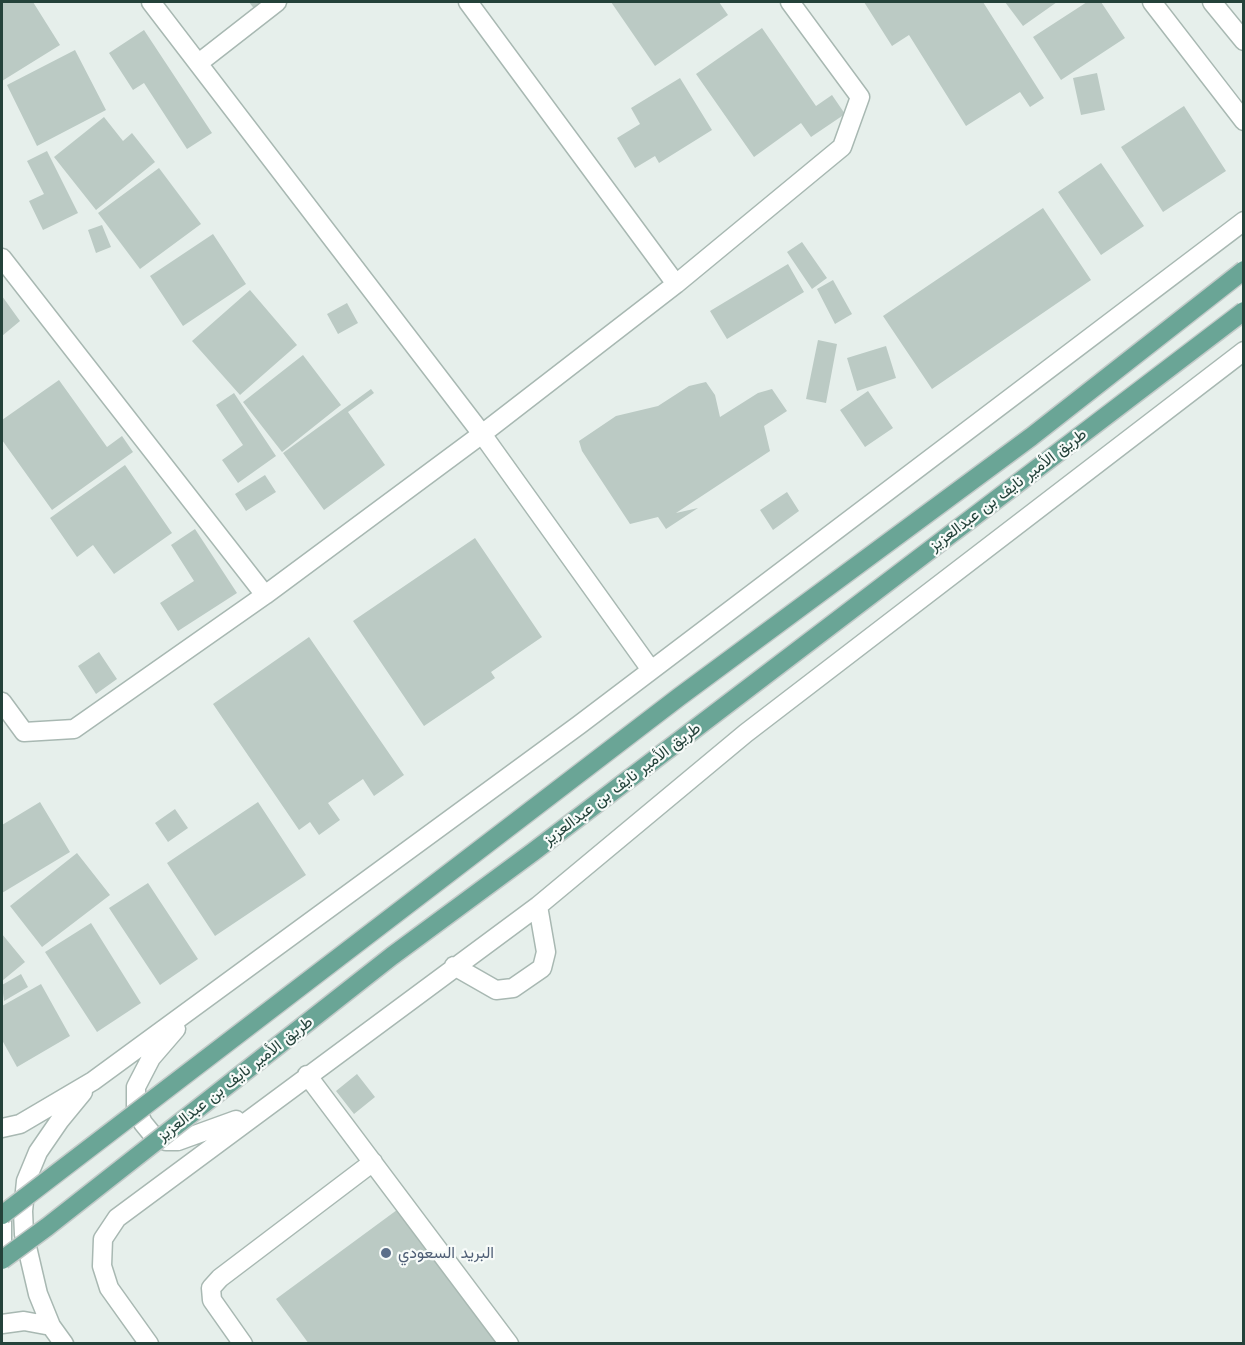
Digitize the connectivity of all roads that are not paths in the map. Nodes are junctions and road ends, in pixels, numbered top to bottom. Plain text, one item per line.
1 (152, 2) edge
2 (277, 2) edge
3 (468, 2) edge
4 (790, 2) edge
5 (1152, 2) edge
6 (1212, 2) edge
7 (1244, 41) edge
8 (200, 62) junction
9 (1244, 121) edge
10 (1244, 221) edge
11 (2, 258) edge
12 (1244, 270) edge
13 (676, 284) junction
14 (1244, 311) edge
15 (1244, 351) edge
16 (482, 434) junction
17 (265, 595) junction
18 (651, 670) junction
19 (2, 702) edge
20 (538, 906) junction
21 (454, 966) junction
22 (199, 1003) junction
23 (307, 1075) junction
24 (93, 1081) junction
25 (256, 1113) junction
26 (2, 1128) edge
27 (373, 1162) junction
28 (2, 1217) edge
29 (2, 1246) edge
30 (2, 1260) edge
31 (2, 1324) edge
32 (51, 1326) junction
33 (64, 1344) edge
34 (149, 1344) edge
35 (243, 1344) edge
36 (509, 1344) edge

1 - 8 street
2 - 8 street
3 - 13 street
4 - 13 street
5 - 9 street
6 - 7 street
8 - 16 street
10 - 18 street
11 - 17 street
12 - 28 main road, طريق الأمير نايف بن عبدالعزيز, bridge
13 - 16 street
14 - 30 main road, طريق الأمير نايف بن عبدالعزيز, bridge
15 - 20 street
16 - 17 street
16 - 18 street
17 - 19 street
18 - 22 street
20 - 21 street
20 - 21 street
21 - 23 street
22 - 24 street
22 - 25 street
23 - 25 street
23 - 27 street
24 - 26 street
24 - 32 street
25 - 34 street
27 - 35 street
27 - 36 street
28 - 29 street
31 - 32 street
32 - 33 street

